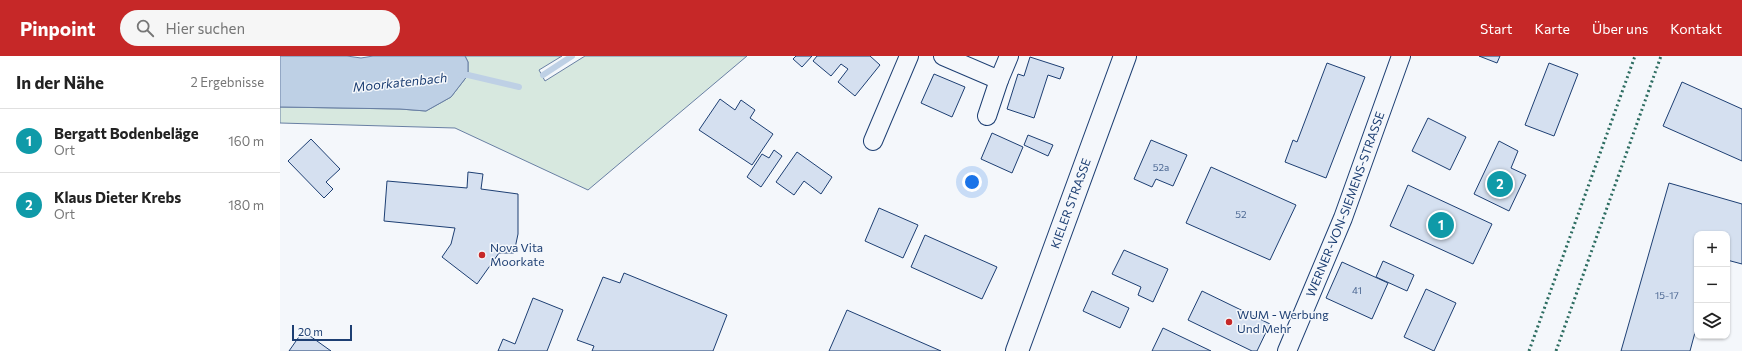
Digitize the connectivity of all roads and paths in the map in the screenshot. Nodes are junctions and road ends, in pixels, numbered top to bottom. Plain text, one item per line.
1 (909, 56) edge
2 (943, 56) edge
3 (1009, 56) edge
4 (1125, 56) edge
5 (1401, 56) edge
6 (999, 80) junction
7 (987, 116) dead end
8 (873, 141) dead end
9 (1017, 351) edge
10 (1287, 351) edge

1 - 8 street
2 - 6 street
3 - 6 street
4 - 9 street, KIELER STRASSE
5 - 10 street, WERNER-VON-SIEMENS-STRASSE
6 - 7 street

